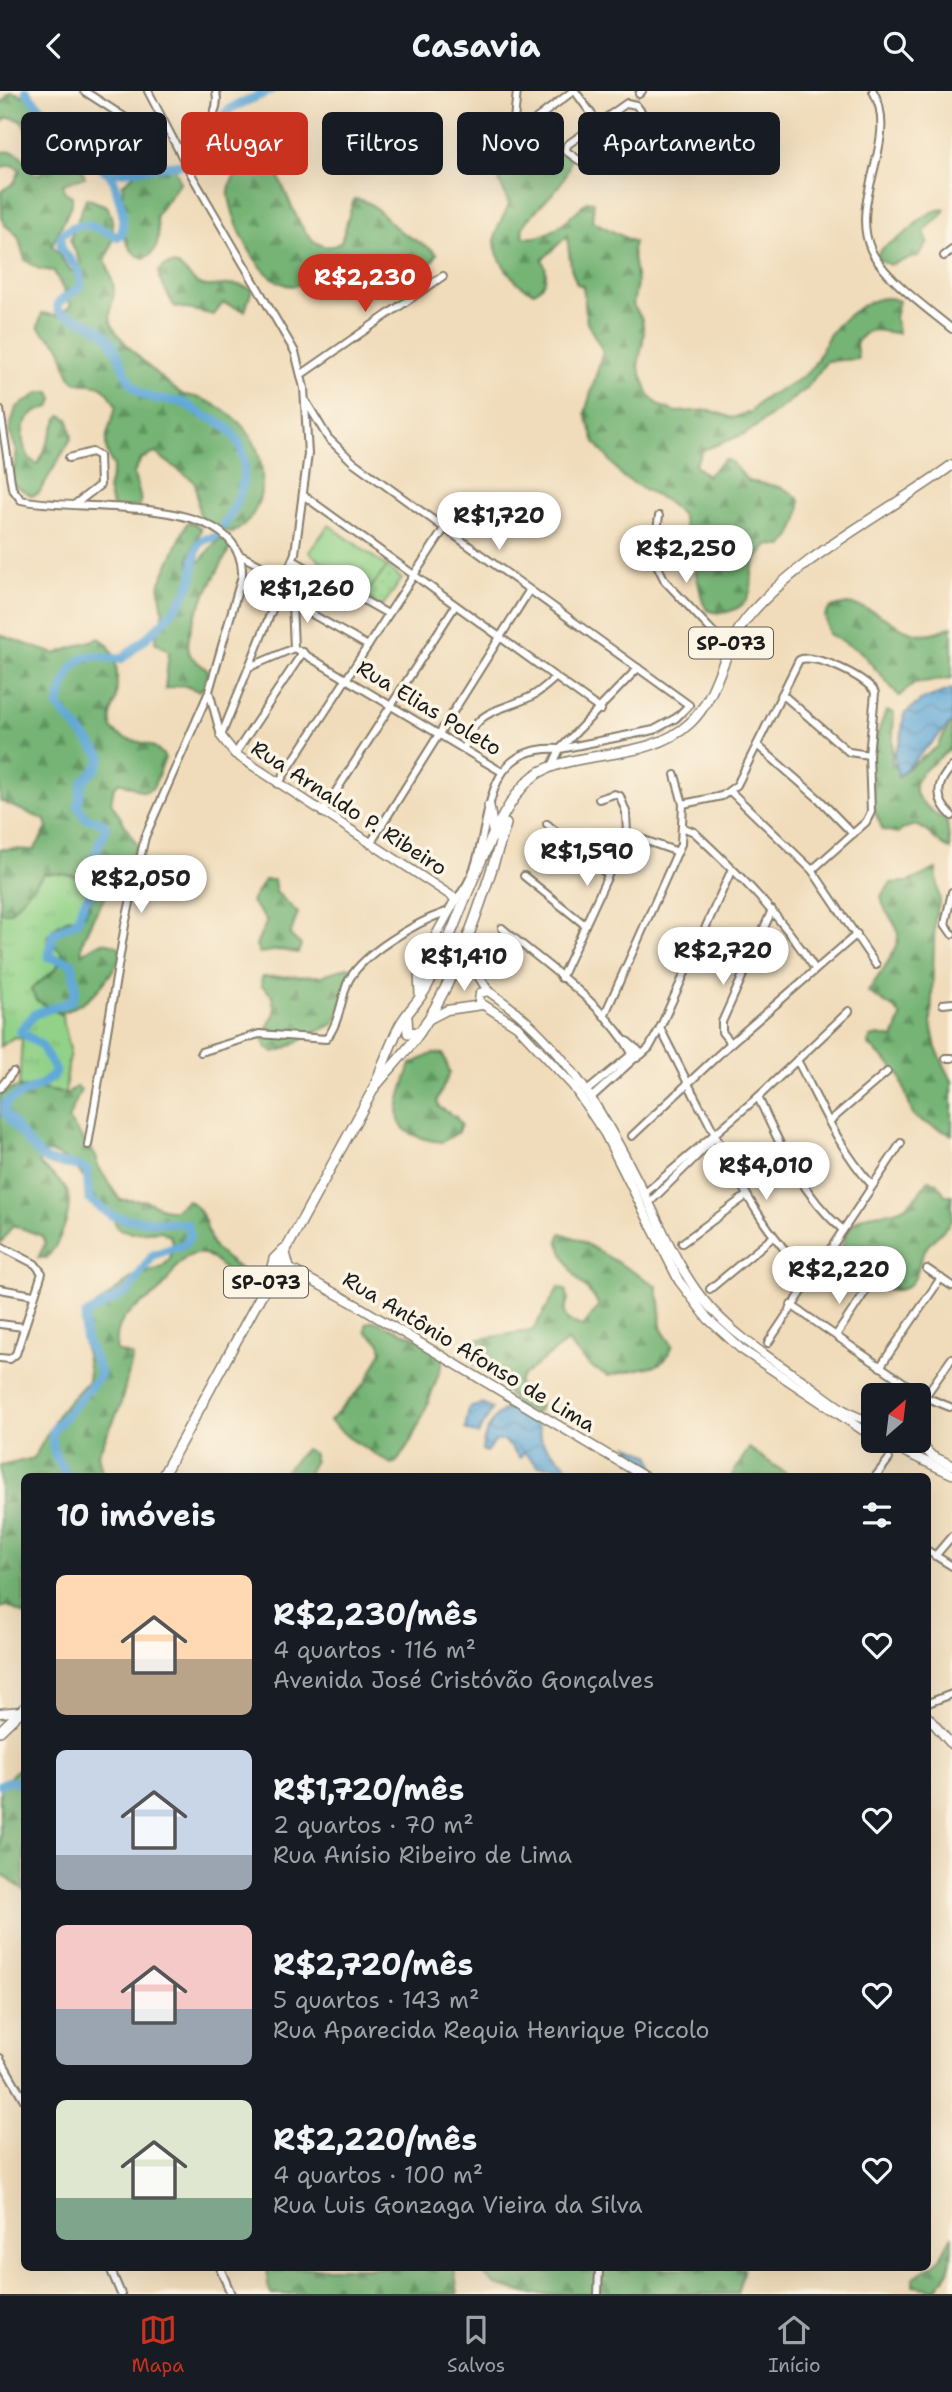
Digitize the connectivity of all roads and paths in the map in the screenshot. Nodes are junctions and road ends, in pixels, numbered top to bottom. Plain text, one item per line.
1 (84, 91) edge
2 (148, 91) edge
3 (216, 91) edge
4 (517, 91) edge
5 (574, 91) edge
6 (873, 91) edge
7 (117, 112) edge
8 (215, 112) edge
9 (515, 112) edge
10 (546, 112) edge
11 (590, 112) edge
12 (598, 123) joint
13 (181, 151) edge
14 (192, 175) edge
15 (952, 250) edge
16 (944, 256) dead end
17 (443, 276) dead end
18 (952, 329) edge
19 (302, 374) junction
20 (306, 402) junction
21 (0, 410) edge
22 (69, 458) dead end
23 (952, 465) edge
24 (303, 495) junction
25 (74, 505) junction
26 (659, 516) dead end
27 (444, 529) junction
28 (240, 555) junction
29 (293, 560) junction
30 (412, 575) junction
31 (286, 579) junction
32 (528, 591) junction
33 (279, 596) junction
34 (292, 603) junction
35 (455, 606) junction
36 (388, 614) junction
37 (500, 638) junction
38 (368, 646) junction
39 (294, 648) junction
40 (729, 649) junction
41 (303, 652) junction
42 (252, 666) junction
43 (638, 668) junction
44 (556, 677) junction
45 (346, 679) junction
46 (209, 691) junction
47 (782, 694) junction
48 (392, 706) junction
49 (601, 710) junction
50 (439, 733) junction
51 (221, 736) junction
52 (758, 745) junction
53 (464, 749) junction
54 (560, 750) junction
55 (235, 754) junction
56 (869, 755) junction
57 (952, 767) edge
58 (551, 768) junction
59 (502, 772) junction
60 (675, 775) dead end
61 (278, 784) junction
62 (730, 792) junction
63 (515, 796) junction
64 (599, 799) dead end
65 (683, 804) junction
66 (489, 806) junction
67 (322, 813) junction
68 (952, 816) edge
69 (547, 824) dead end
70 (682, 827) junction
71 (627, 834) junction
72 (853, 834) junction
73 (494, 837) junction
74 (682, 837) junction
75 (699, 837) junction
76 (370, 844) junction
77 (678, 852) junction
78 (732, 869) junction
79 (812, 870) junction
80 (608, 875) junction
81 (524, 876) dead end
82 (952, 892) edge
83 (456, 899) junction
84 (772, 910) junction
85 (459, 911) junction
86 (446, 912) junction
87 (477, 918) junction
88 (779, 918) junction
89 (585, 925) junction
90 (765, 925) junction
91 (502, 928) dead end
92 (857, 934) junction
93 (952, 934) edge
94 (464, 942) junction
95 (876, 965) dead end
96 (815, 969) junction
97 (434, 970) junction
98 (419, 972) junction
99 (561, 978) junction
100 (488, 991) junction
101 (419, 997) junction
102 (952, 1003) edge
103 (943, 1004) dead end
104 (482, 1005) junction
105 (849, 1011) dead end
106 (408, 1013) junction
107 (604, 1016) junction
108 (426, 1021) junction
109 (660, 1028) junction
110 (420, 1032) junction
111 (732, 1043) junction
112 (652, 1044) junction
113 (671, 1046) junction
114 (201, 1052) dead end
115 (636, 1053) junction
116 (797, 1061) junction
117 (13, 1072) dead end
118 (887, 1072) dead end
119 (690, 1082) junction
120 (0, 1088) edge
121 (374, 1088) junction
122 (591, 1093) junction
123 (758, 1097) junction
124 (830, 1121) junction
125 (717, 1133) junction
126 (632, 1136) dead end
127 (901, 1143) dead end
128 (88, 1145) dead end
129 (873, 1185) junction
130 (644, 1194) junction
131 (746, 1196) junction
132 (649, 1203) junction
133 (843, 1230) junction
134 (774, 1237) junction
135 (682, 1243) dead end
136 (0, 1246) edge
137 (284, 1249) junction
138 (0, 1254) edge
139 (16, 1255) junction
140 (276, 1260) junction
141 (289, 1268) junction
142 (927, 1269) dead end
143 (270, 1275) junction
144 (810, 1276) junction
145 (941, 1278) junction
146 (952, 1286) edge
147 (0, 1289) edge
148 (710, 1289) dead end
149 (865, 1292) dead end
150 (33, 1295) junction
151 (791, 1305) junction
152 (0, 1324) edge
153 (23, 1327) junction
154 (837, 1334) junction
155 (768, 1343) dead end
156 (0, 1358) edge
157 (952, 1358) edge
158 (880, 1367) junction
159 (904, 1383) edge
160 (931, 1388) edge
161 (931, 1399) edge
162 (950, 1407) edge
163 (861, 1419) edge
164 (861, 1429) edge
165 (903, 1453) edge
166 (929, 1453) edge
167 (889, 1459) dead end
168 (952, 1465) edge
169 (164, 1473) edge
170 (638, 1473) edge
171 (878, 1473) edge
172 (952, 1474) edge
173 (952, 1536) edge
174 (931, 1553) edge
175 (935, 1556) junction
176 (952, 1566) edge
177 (952, 1693) edge
178 (931, 1702) edge
179 (21, 1709) edge
180 (21, 1711) edge
181 (0, 1713) edge
182 (931, 1720) edge
183 (0, 1731) edge
184 (952, 1745) edge
185 (0, 2058) edge
186 (21, 2095) edge
187 (111, 2271) edge
188 (221, 2271) edge
189 (599, 2271) edge
190 (121, 2294) edge
191 (231, 2294) edge
192 (598, 2294) edge

1 - 7 street
2 - 13 street
3 - 8 street
4 - 9 street
5 - 10 street
5 - 11 street
6 - 18 street
12 - 12 street
14 - 19 street
15 - 16 street
17 - 19 street
19 - 20 street
20 - 24 street
20 - 27 street
21 - 25 street
22 - 25 street
23 - 40 main road, SP-073
24 - 29 street
24 - 30 street
25 - 28 street
26 - 40 street
27 - 30 street
27 - 32 street
28 - 31 street
28 - 46 street
29 - 31 street
29 - 36 street
30 - 35 street
30 - 36 street
31 - 33 street
32 - 37 street
32 - 43 street
33 - 34 street
33 - 42 street
34 - 38 street
34 - 39 street
35 - 37 street
35 - 48 street
36 - 38 street
37 - 44 street
37 - 50 street
38 - 45 street
39 - 41 street, Rua Elias Poleto
39 - 42 street
40 - 58 main road, SP-073
41 - 45 street, Rua Elias Poleto
41 - 55 street
42 - 51 street
43 - 49 street
43 - 54 street
44 - 49 street
44 - 53 street
45 - 48 street, Rua Elias Poleto
45 - 61 street
46 - 51 street, Rua Arnaldo P. Ribeiro
46 - 128 street
47 - 52 street
47 - 56 street
47 - 56 street
48 - 50 street, Rua Elias Poleto
48 - 67 street
49 - 54 street
50 - 53 street, Rua Elias Poleto
50 - 76 street
51 - 55 main road, Rua Arnaldo P. Ribeiro
52 - 62 street
52 - 72 street
53 - 59 street, Rua Elias Poleto
54 - 58 street
54 - 59 street
55 - 61 main road, Rua Arnaldo P. Ribeiro
56 - 72 street
57 - 68 street
58 - 63 main road, SP-073
59 - 66 street
60 - 65 street
61 - 67 main road, Rua Arnaldo P. Ribeiro
62 - 65 street
62 - 79 street
63 - 73 main road, SP-073
63 - 87 main road, SP-073
64 - 71 street
65 - 70 street
66 - 73 main road
66 - 83 street
67 - 76 main road, Rua Arnaldo P. Ribeiro
69 - 80 street
70 - 74 street
70 - 75 street
71 - 77 street
71 - 80 street
72 - 79 street
73 - 85 main road, SP-073
74 - 75 street
74 - 77 street
75 - 78 street
76 - 83 main road, Rua Arnaldo P. Ribeiro
77 - 107 street
78 - 84 street
78 - 109 street
79 - 92 street
80 - 89 street
81 - 89 street
82 - 93 street
83 - 86 main road
84 - 88 street
84 - 90 street
85 - 87 main road
85 - 97 main road, SP-073
86 - 98 main road
86 - 114 street
87 - 94 main road, SP-073
88 - 90 street
88 - 96 street
89 - 99 street
90 - 111 street
91 - 99 street
92 - 95 street
92 - 96 street
94 - 100 main road
94 - 108 main road, SP-073
96 - 111 street
97 - 98 main road
97 - 101 main road, SP-073
98 - 101 main road
99 - 107 street
100 - 104 main road
100 - 122 main road
101 - 106 main road, SP-073
102 - 103 street
104 - 108 main road
104 - 164 main road
105 - 116 street
106 - 110 main road
106 - 121 main road, SP-073
107 - 115 street
108 - 110 main road, SP-073
109 - 112 street
109 - 113 street
110 - 121 main road, SP-073
111 - 119 street
112 - 113 street
112 - 115 street
113 - 119 street
115 - 122 street
116 - 123 street
116 - 124 street
117 - 120 street
118 - 124 street
119 - 125 street
119 - 126 street
121 - 137 main road, SP-073
122 - 130 main road
123 - 125 street
123 - 133 street
124 - 129 street
125 - 130 street
125 - 131 street
125 - 132 street
127 - 129 street
129 - 133 street
130 - 132 main road
131 - 134 street
131 - 135 street
132 - 163 main road
133 - 144 street
134 - 144 street
134 - 148 street
136 - 139 street
137 - 140 main road
137 - 141 main road
138 - 139 street
139 - 150 street
140 - 141 main road, Rua Antônio Afonso de Lima
140 - 143 main road
141 - 143 main road
141 - 170 main road, Rua Antônio Afonso de Lima
142 - 145 street
143 - 169 main road, SP-073
144 - 151 street
145 - 146 street
145 - 158 street
147 - 150 street
149 - 154 street
150 - 153 street
151 - 154 street
151 - 155 street
152 - 153 street
153 - 156 street
154 - 158 street
157 - 160 street
158 - 159 street
161 - 162 street
165 - 172 main road
166 - 168 main road
167 - 171 street
173 - 175 street
174 - 175 street
175 - 176 street
177 - 178 street
179 - 181 main road
180 - 183 main road
182 - 184 main road
185 - 186 street
187 - 190 street
188 - 191 street
189 - 192 street

